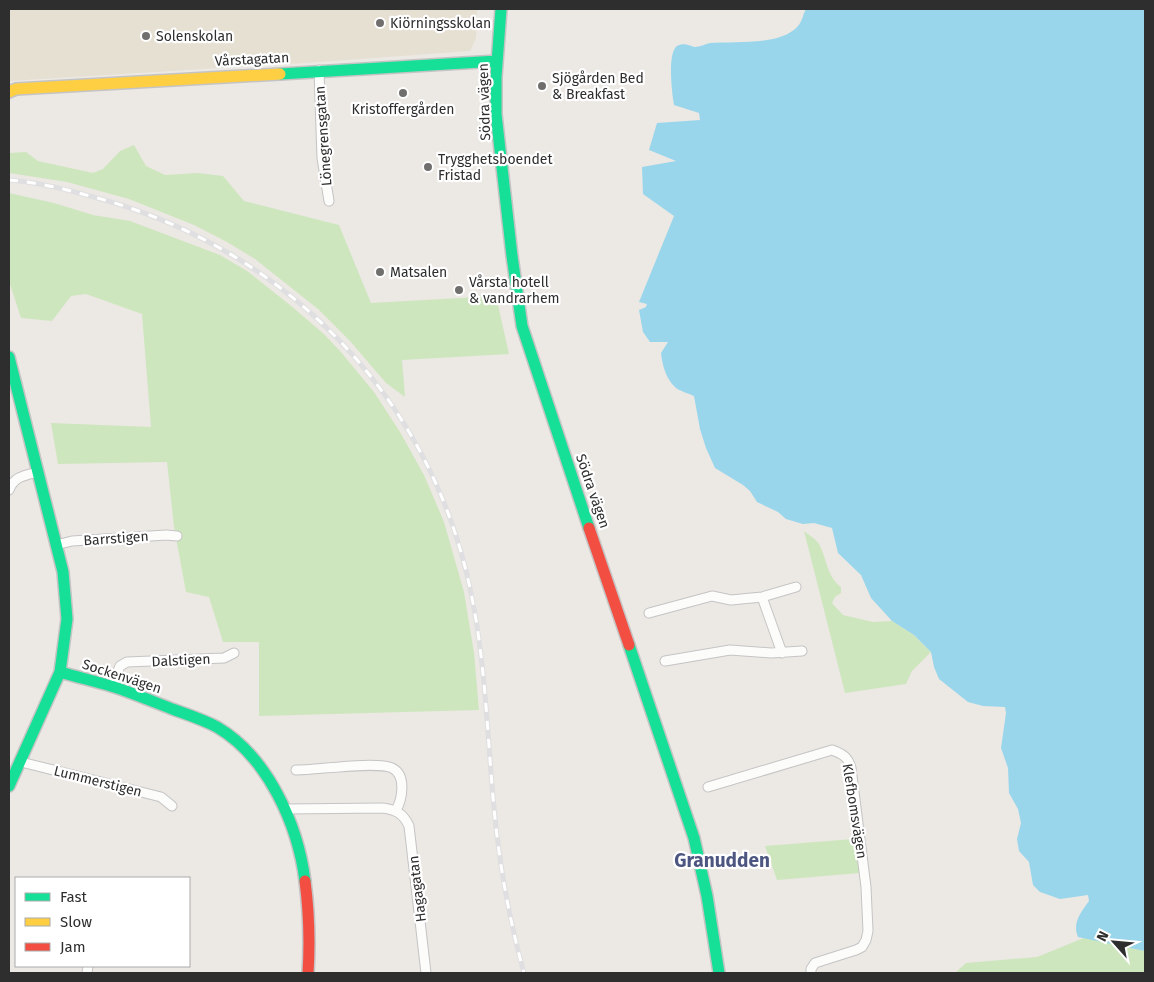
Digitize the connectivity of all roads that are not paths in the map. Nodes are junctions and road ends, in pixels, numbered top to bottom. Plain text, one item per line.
1 (501, 9) edge
2 (497, 61) junction
3 (319, 70) junction
4 (9, 92) edge
5 (329, 201) dead end
6 (9, 357) edge
7 (38, 472) junction
8 (9, 490) edge
9 (177, 536) dead end
10 (56, 545) junction
11 (796, 587) dead end
12 (762, 597) junction
13 (648, 613) dead end
14 (802, 650) dead end
15 (782, 652) junction
16 (234, 653) dead end
17 (665, 661) dead end
18 (60, 672) junction
19 (112, 686) junction
20 (21, 762) junction
21 (296, 770) dead end
22 (9, 786) edge
23 (708, 787) dead end
24 (172, 806) dead end
25 (286, 809) junction
26 (396, 810) junction
27 (308, 973) edge
28 (426, 973) edge
29 (719, 973) edge
30 (811, 973) edge

1 - 2 main road, Södra vägen
2 - 3 main road, Vårstagatan
2 - 29 main road, Södra vägen
3 - 4 main road, Vårstagatan
3 - 5 street, Lönegrensgatan
6 - 7 main road, Sockenvägen
7 - 8 street
7 - 10 main road, Sockenvägen
9 - 10 street, Barrstigen
10 - 18 main road, Sockenvägen
11 - 12 street
12 - 13 street
12 - 15 street
14 - 15 street
15 - 17 street
16 - 19 street, Dalstigen
18 - 19 main road, Sockenvägen
18 - 20 main road
19 - 25 main road, Sockenvägen
20 - 22 main road
20 - 24 street, Lummerstigen
21 - 26 street
23 - 30 street, Klefbomsvägen
25 - 26 street
25 - 27 main road, Sockenvägen
26 - 28 street, Hagagatan

